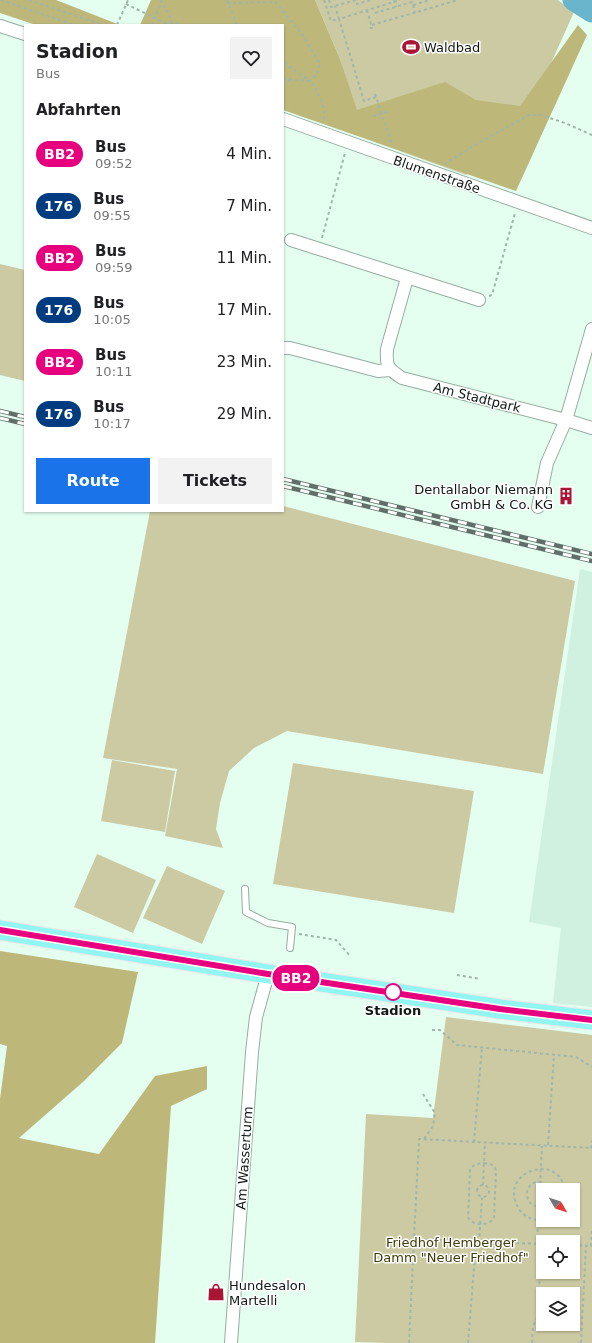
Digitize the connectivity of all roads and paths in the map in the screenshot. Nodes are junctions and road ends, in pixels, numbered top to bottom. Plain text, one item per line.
1 (1, 0) edge
2 (29, 0) edge
3 (128, 0) edge
4 (324, 0) edge
5 (329, 0) edge
6 (356, 0) edge
7 (371, 0) edge
8 (400, 0) edge
9 (430, 0) edge
10 (458, 0) edge
11 (227, 1) edge
12 (394, 1) edge
13 (161, 2) edge
14 (126, 4) junction
15 (335, 6) junction
16 (413, 6) junction
17 (396, 7) junction
18 (367, 10) junction
19 (375, 13) dead end
20 (415, 13) junction
21 (155, 18) junction
22 (339, 19) junction
23 (171, 22) junction
24 (71, 24) edge
25 (100, 24) edge
26 (117, 24) edge
27 (152, 24) edge
28 (178, 24) edge
29 (237, 24) edge
30 (372, 25) junction
31 (0, 26) edge
32 (370, 28) dead end
33 (24, 34) edge
34 (348, 35) dead end
35 (344, 36) junction
36 (284, 63) edge
37 (284, 79) edge
38 (292, 79) junction
39 (310, 80) junction
40 (284, 84) edge
41 (375, 94) dead end
42 (376, 97) junction
43 (390, 111) dead end
44 (381, 113) junction
45 (373, 116) dead end
46 (284, 119) edge
47 (323, 133) junction
48 (592, 135) edge
49 (347, 142) junction
50 (397, 160) junction
51 (432, 172) junction
52 (518, 202) junction
53 (592, 228) edge
54 (291, 240) dead end
55 (319, 249) junction
56 (407, 278) junction
57 (479, 300) joint
58 (592, 329) edge
59 (284, 348) edge
60 (587, 364) edge
61 (390, 370) junction
62 (566, 420) junction
63 (592, 428) edge
64 (538, 507) dead end
65 (245, 889) dead end
66 (0, 930) edge
67 (291, 932) junction
68 (290, 948) dead end
69 (351, 957) dead end
70 (268, 974) junction
71 (457, 975) dead end
72 (480, 979) dead end
73 (592, 1020) edge
74 (432, 1030) dead end
75 (482, 1047) junction
76 (554, 1055) junction
77 (592, 1067) edge
78 (423, 1094) dead end
79 (424, 1139) junction
80 (592, 1141) edge
81 (474, 1142) junction
82 (485, 1142) junction
83 (542, 1146) junction
84 (548, 1146) junction
85 (592, 1148) edge
86 (484, 1163) junction
87 (541, 1168) junction
88 (540, 1182) joint
89 (536, 1183) edge
90 (537, 1183) edge
91 (562, 1183) edge
92 (483, 1185) junction
93 (482, 1198) junction
94 (536, 1206) edge
95 (536, 1220) edge
96 (481, 1224) junction
97 (592, 1231) edge
98 (414, 1239) junction
99 (476, 1242) junction
100 (479, 1242) junction
101 (536, 1244) edge
102 (580, 1245) edge
103 (586, 1245) junction
104 (591, 1246) edge
105 (540, 1279) edge
106 (231, 1343) edge
107 (409, 1343) edge
108 (468, 1343) edge
109 (532, 1343) edge
110 (581, 1343) edge

1 - 24 path
2 - 25 path
3 - 14 path
4 - 22 path
5 - 15 path
6 - 7 path
6 - 15 path
8 - 12 path
9 - 16 path
10 - 20 path
11 - 29 path
11 - 39 path
12 - 17 path
12 - 18 path
13 - 21 path
13 - 23 path
14 - 21 path
14 - 26 path
15 - 22 path
16 - 17 path
16 - 20 path
17 - 19 path
18 - 22 path
18 - 30 path
20 - 30 path
21 - 23 path
21 - 27 path
22 - 35 path
23 - 28 path
30 - 32 path
31 - 33 street
34 - 35 path
35 - 42 path
36 - 39 path
37 - 38 path
38 - 39 path
38 - 40 path
39 - 47 path
41 - 42 path
42 - 44 path
43 - 44 path
44 - 45 path
44 - 50 path
46 - 47 street, Blumenstraße
47 - 49 street, Blumenstraße
48 - 51 path
49 - 50 street, Blumenstraße
49 - 55 path
50 - 51 street, Blumenstraße
51 - 52 street, Blumenstraße
52 - 53 street, Blumenstraße
52 - 57 path
54 - 55 street
55 - 56 street
56 - 57 street
56 - 61 street
58 - 60 street
59 - 61 street, Am Stadtpark
60 - 62 street
61 - 62 street, Am Stadtpark
62 - 63 street, Am Stadtpark
62 - 64 street
65 - 67 lane
66 - 70 main road
67 - 68 lane
67 - 69 path
70 - 73 main road
70 - 106 street, Am Wasserturm
71 - 72 path
74 - 75 path
75 - 76 path
75 - 81 path
76 - 77 path
76 - 84 path
78 - 79 path
79 - 81 path
79 - 98 path
80 - 85 path
81 - 82 path
82 - 83 path
82 - 86 path
83 - 84 path
83 - 87 path
84 - 85 path
86 - 92 path
86 - 96 path
86 - 96 path
87 - 88 path
87 - 91 path
87 - 95 path
88 - 90 path
89 - 94 path
92 - 93 path
92 - 93 path
93 - 96 path
96 - 100 path
97 - 104 path
98 - 99 path
98 - 107 path
99 - 100 path
99 - 108 path
100 - 101 path
102 - 103 path
103 - 104 path
103 - 110 path
105 - 109 path

